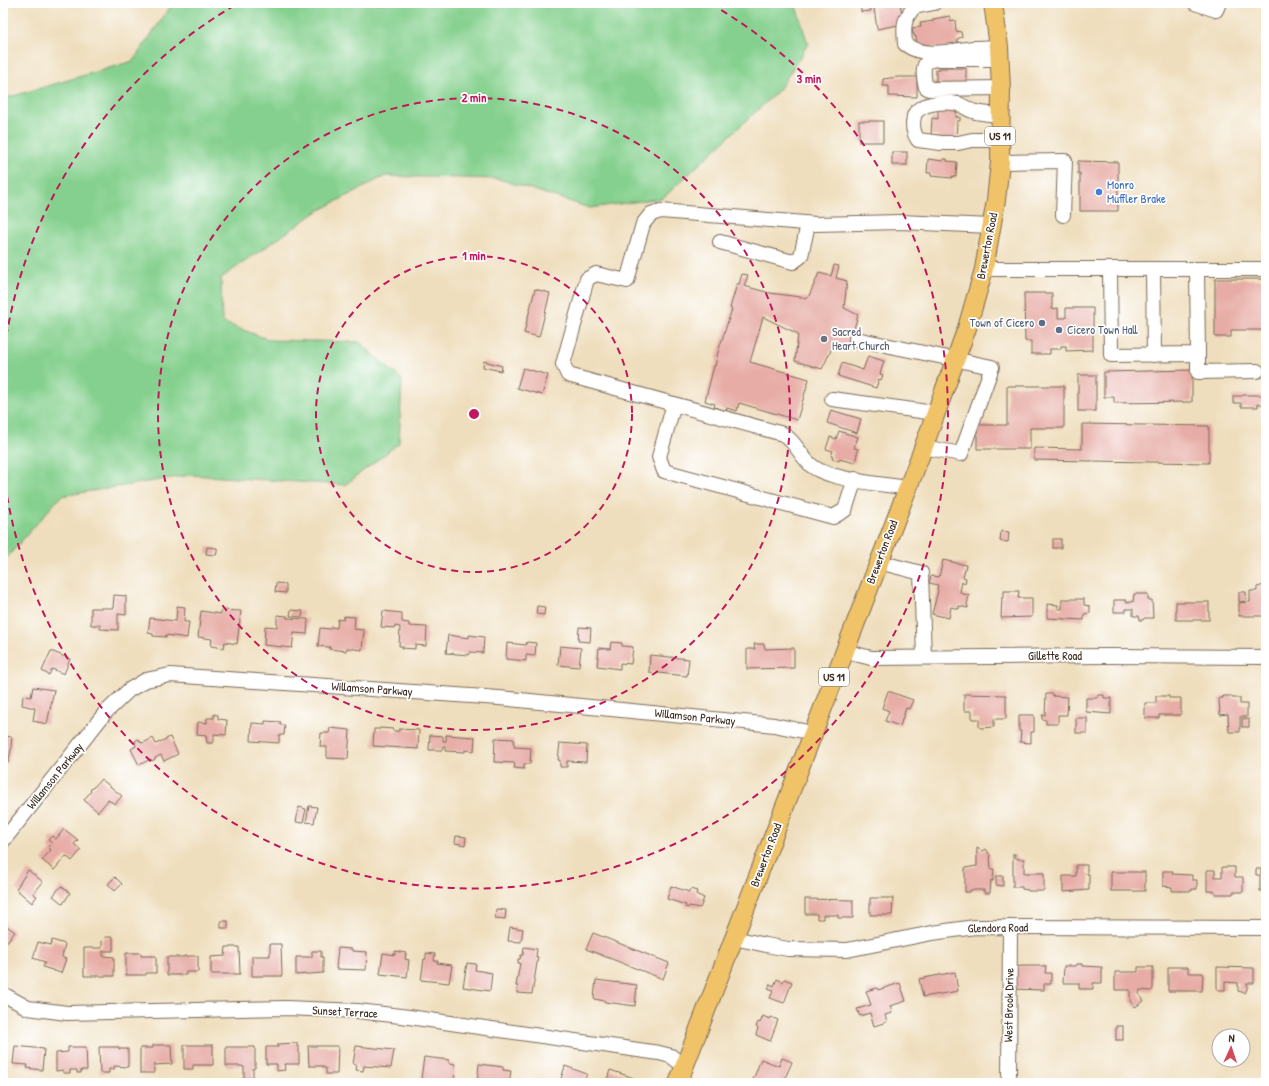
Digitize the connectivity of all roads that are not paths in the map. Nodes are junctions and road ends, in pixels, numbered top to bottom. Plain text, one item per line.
1 (934, 3) edge
2 (993, 3) edge
3 (1195, 3) edge
4 (1219, 3) edge
5 (999, 53) junction
6 (1001, 88) junction
7 (1000, 115) junction
8 (1000, 140) junction
9 (1000, 162) junction
10 (1063, 215) dead end
11 (808, 224) junction
12 (991, 226) junction
13 (720, 242) dead end
14 (984, 269) junction
15 (1110, 269) junction
16 (1153, 269) junction
17 (1197, 269) junction
18 (1266, 269) edge
19 (856, 339) dead end
20 (1198, 354) junction
21 (1154, 355) junction
22 (955, 360) junction
23 (1258, 371) dead end
24 (832, 399) dead end
25 (674, 404) junction
26 (936, 413) junction
27 (923, 447) junction
28 (855, 479) junction
29 (907, 488) junction
30 (879, 562) junction
31 (844, 651) junction
32 (924, 657) junction
33 (1266, 657) edge
34 (813, 733) junction
35 (3, 841) edge
36 (1010, 927) junction
37 (1266, 928) edge
38 (734, 938) junction
39 (3, 994) edge
40 (682, 1075) edge
41 (1009, 1083) edge

1 - 5 street
2 - 5 main road, Brewerton Road / US 11
3 - 4 street
5 - 6 main road, Brewerton Road / US 11
5 - 6 street
6 - 7 main road, Brewerton Road / US 11
7 - 8 main road, Brewerton Road / US 11
7 - 8 street
8 - 9 main road, Brewerton Road / US 11
9 - 10 street
9 - 12 main road, Brewerton Road / US 11
11 - 12 street
11 - 13 street
11 - 25 street
12 - 14 main road, Brewerton Road / US 11
14 - 15 street
14 - 22 main road, Brewerton Road / US 11
15 - 16 street
15 - 21 street
16 - 17 street
16 - 21 street
17 - 18 street
17 - 20 street
19 - 22 street
20 - 21 street
20 - 23 street
22 - 26 main road, Brewerton Road / US 11
22 - 27 street
24 - 26 street
25 - 28 street
25 - 28 street
26 - 27 main road, Brewerton Road / US 11
27 - 29 main road, Brewerton Road / US 11
28 - 29 street
29 - 30 main road, Brewerton Road / US 11
30 - 31 main road, Brewerton Road / US 11
30 - 32 street
31 - 32 street, Gillette Road
31 - 34 main road, Brewerton Road / US 11
32 - 33 street, Gillette Road
34 - 35 street, Willamson Parkway
34 - 38 main road, Brewerton Road / US 11
36 - 37 street, Glendora Road
36 - 38 street, Glendora Road
36 - 41 street, West Brook Drive
38 - 40 main road, Brewerton Road / US 11
39 - 40 street, Sunset Terrace

